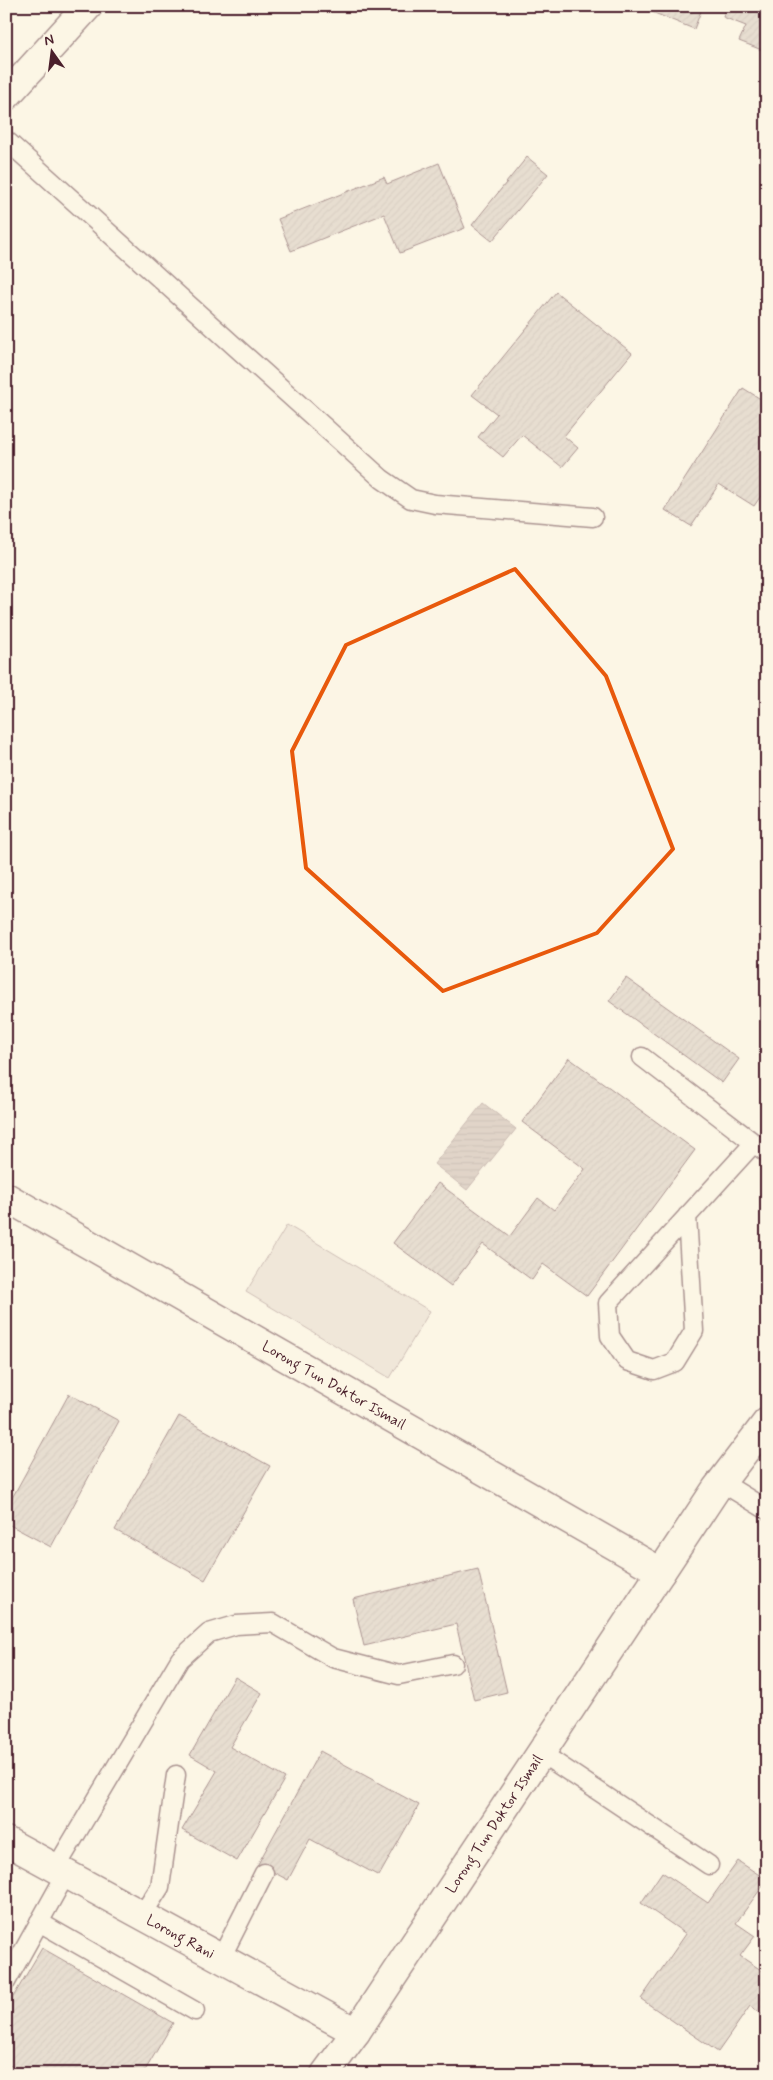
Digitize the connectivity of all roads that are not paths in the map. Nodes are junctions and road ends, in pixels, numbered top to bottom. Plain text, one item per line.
1 (88, 6) edge
2 (6, 96) edge
3 (6, 140) edge
4 (593, 517) dead end
5 (642, 1057) dead end
6 (760, 1148) edge
7 (6, 1197) edge
8 (687, 1216) junction
9 (767, 1422) edge
10 (721, 1482) junction
11 (767, 1510) edge
12 (661, 1572) junction
13 (453, 1664) dead end
14 (541, 1754) junction
15 (176, 1774) dead end
16 (6, 1841) edge
17 (709, 1865) dead end
18 (61, 1871) junction
19 (264, 1873) dead end
20 (142, 1915) junction
21 (39, 1922) junction
22 (221, 1958) junction
23 (6, 1982) edge
24 (195, 2012) dead end
25 (356, 2032) junction
26 (325, 2074) edge

1 - 2 street
3 - 4 lane
5 - 6 lane
6 - 8 lane
7 - 12 street, Lorong Tun Doktor Ismail
8 - 8 lane
9 - 10 street, Lorong Tun Doktor Ismail
10 - 11 lane
10 - 12 street, Lorong Tun Doktor Ismail
12 - 14 street, Lorong Tun Doktor Ismail
13 - 18 lane
14 - 17 lane
14 - 25 street, Lorong Tun Doktor Ismail
15 - 20 lane
16 - 18 street, Lorong Rani
18 - 20 street, Lorong Rani
18 - 21 lane
19 - 22 lane
20 - 22 street, Lorong Rani
21 - 23 lane
21 - 24 lane
22 - 25 street, Lorong Rani
25 - 26 street, Lorong Tun Doktor Ismail

